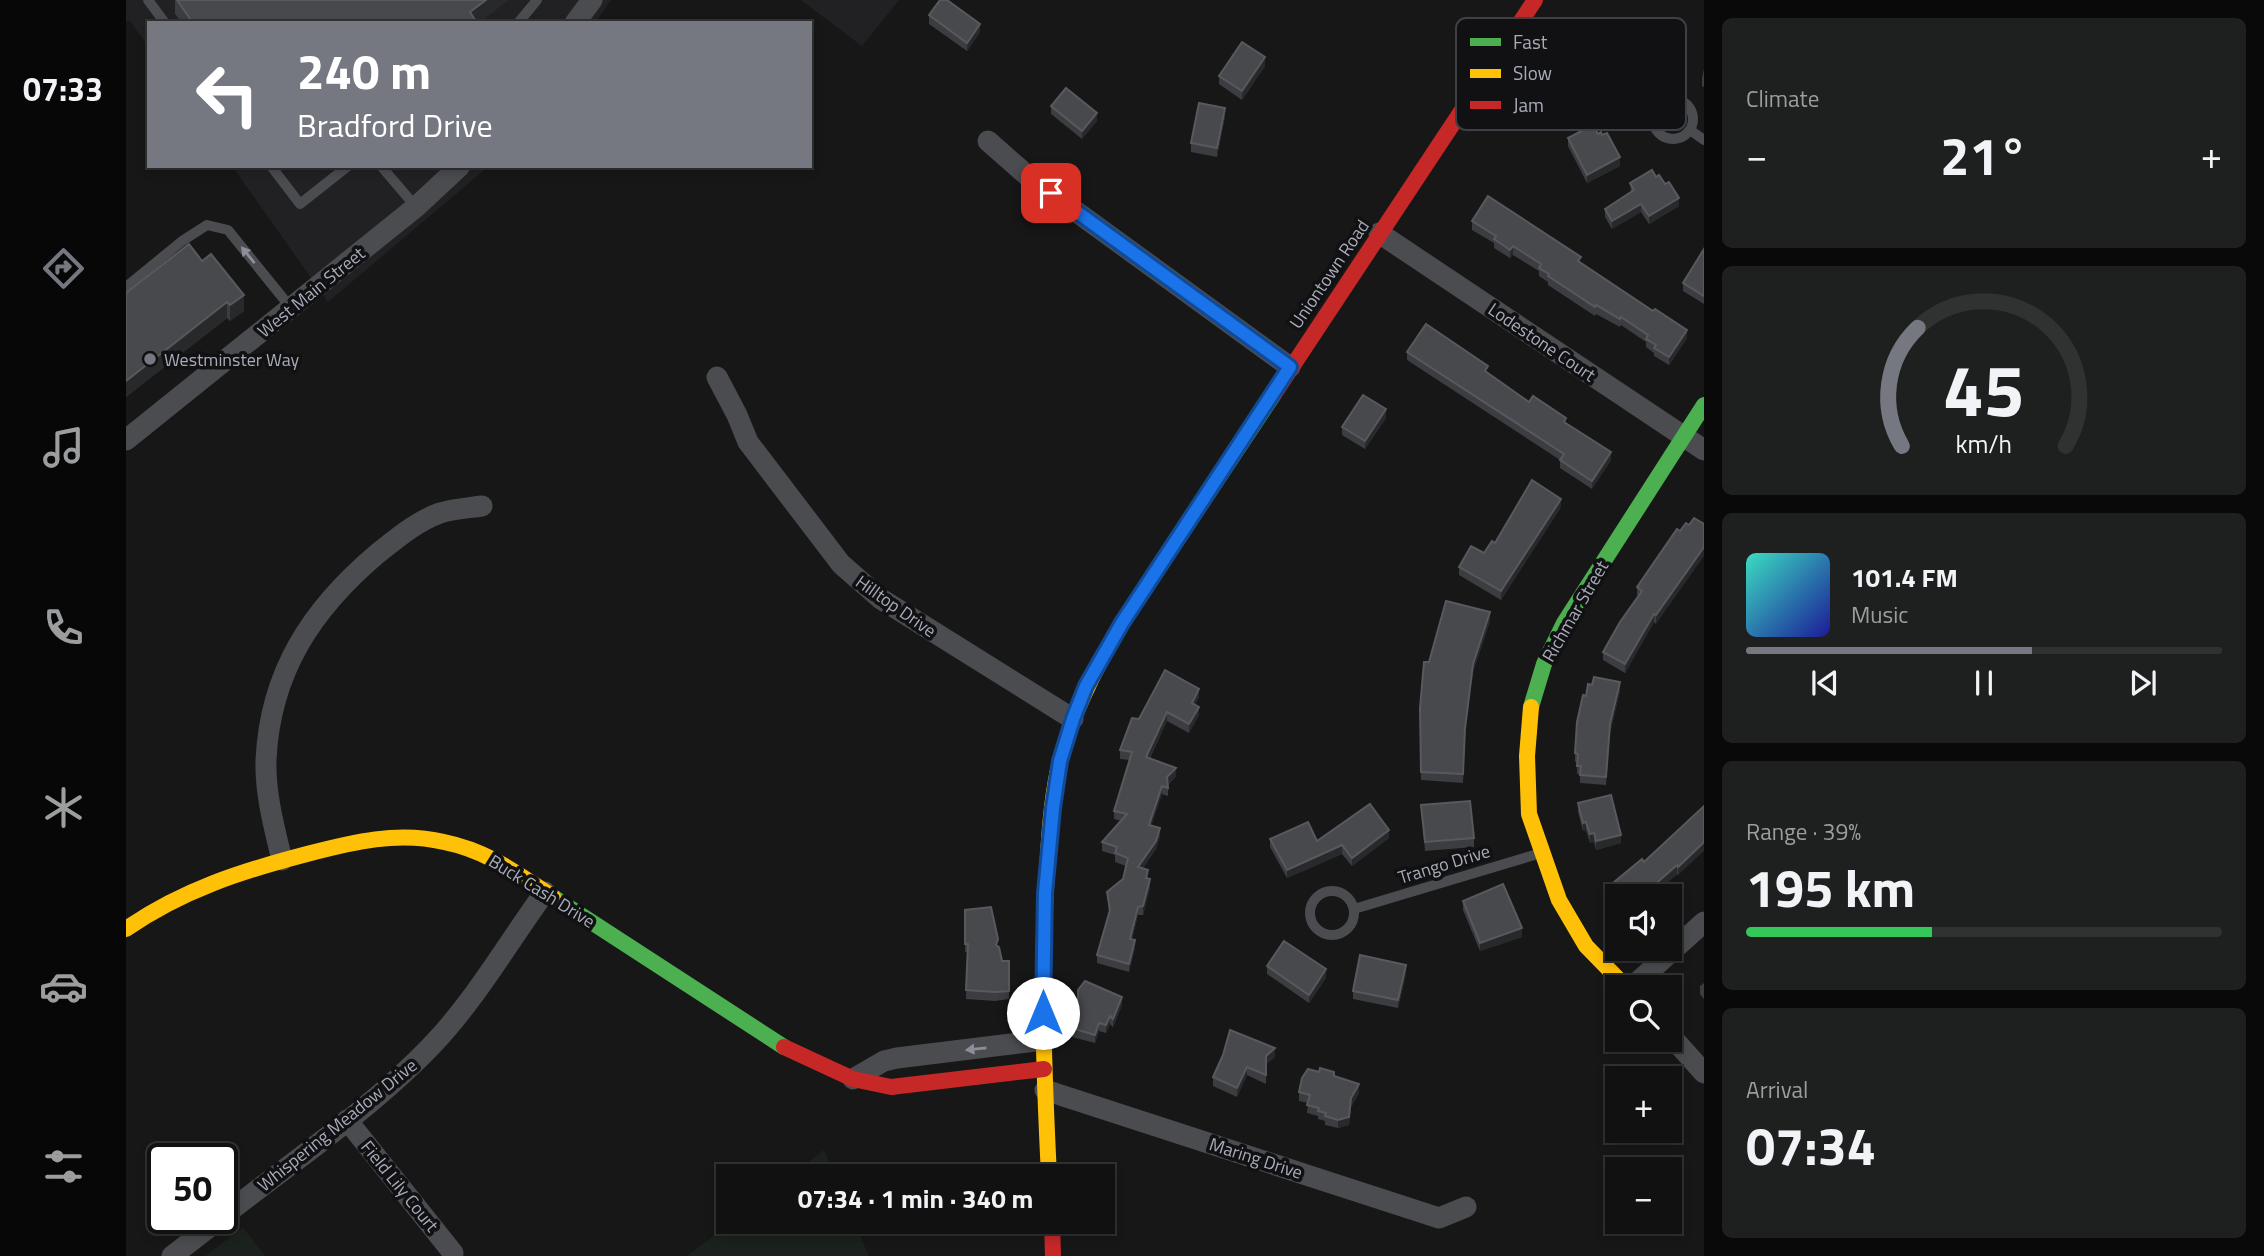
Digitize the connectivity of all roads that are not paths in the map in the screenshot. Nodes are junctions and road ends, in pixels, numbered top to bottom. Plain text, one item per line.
1 (148, 0) edge
2 (537, 0) edge
3 (592, 0) edge
4 (1535, 0) edge
5 (1523, 18) edge
6 (164, 21) edge
7 (520, 21) edge
8 (576, 21) edge
9 (1456, 118) edge
10 (1690, 130) dead end
11 (1704, 140) edge
12 (988, 141) dead end
13 (273, 168) edge
14 (345, 168) edge
15 (383, 168) edge
16 (458, 168) edge
17 (416, 207) junction
18 (1379, 233) junction
19 (126, 286) edge
20 (291, 308) junction
21 (1290, 367) junction
22 (717, 377) dead end
23 (1704, 405) edge
24 (1683, 436) junction
25 (126, 440) edge
26 (1704, 450) edge
27 (482, 506) dead end
28 (1073, 719) junction
29 (1544, 853) junction
30 (282, 860) junction
31 (545, 892) junction
32 (1354, 909) junction
33 (1704, 922) edge
34 (126, 929) edge
35 (1614, 975) edge
36 (1645, 975) edge
37 (1044, 1040) junction
38 (1682, 1048) edge
39 (1704, 1073) edge
40 (853, 1079) junction
41 (1044, 1079) junction
42 (347, 1120) junction
43 (1048, 1164) edge
44 (238, 1205) edge
45 (1466, 1207) dead end
46 (200, 1234) edge
47 (1052, 1234) edge
48 (453, 1253) dead end
49 (172, 1256) edge
50 (1053, 1256) edge

1 - 6 lane
2 - 7 lane
3 - 8 street
4 - 5 street, Uniontown Road
9 - 18 street, Uniontown Road
10 - 11 lane
12 - 21 street
13 - 14 lane
15 - 17 lane
16 - 17 street, West Main Street
17 - 20 street, West Main Street
18 - 21 street, Uniontown Road
18 - 24 street, Lodestone Court
20 -> 19 lane
20 - 25 street, West Main Street
21 - 28 street, Uniontown Road
22 - 28 street, Hilltop Drive
23 - 24 street, Richmar Street
24 - 26 street, Lodestone Court
24 - 29 street, Richmar Street
27 - 30 street
28 - 37 street, Uniontown Road
29 - 32 lane, Trango Drive
29 - 35 street, Richmar Street
30 - 31 street, Buck Cash Drive
30 - 34 street, Buck Cash Drive
31 - 40 street, Buck Cash Drive
31 - 42 street, Whispering Meadow Drive
32 - 32 lane
33 - 36 street
37 -> 40 street
37 - 41 street, Uniontown Road
38 - 39 street
40 - 41 street, Buck Cash Drive
41 - 43 street, Uniontown Road
41 - 45 street, Maring Drive
42 - 44 street, Whispering Meadow Drive
42 - 48 street, Field Lily Court
46 - 49 street, Whispering Meadow Drive
47 - 50 street

